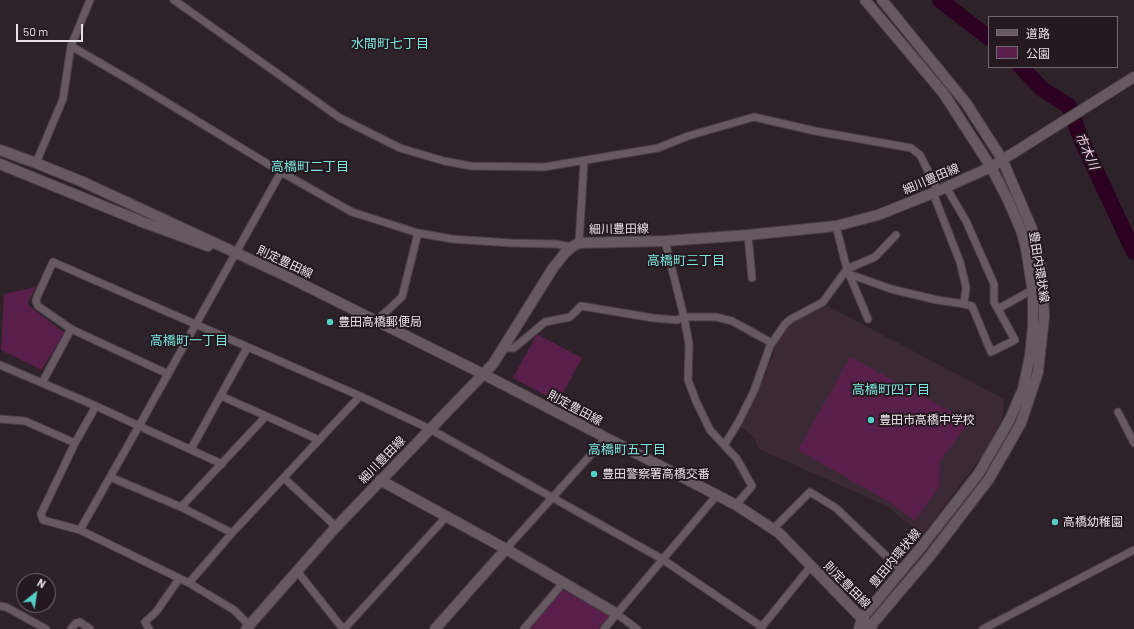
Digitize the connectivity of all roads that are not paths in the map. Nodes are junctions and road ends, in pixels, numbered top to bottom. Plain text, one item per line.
1 (90, 0) edge
2 (174, 0) edge
3 (865, 0) edge
4 (882, 0) edge
5 (71, 46) junction
6 (1134, 77) edge
7 (0, 150) edge
8 (1002, 159) junction
9 (584, 161) junction
10 (36, 163) junction
11 (0, 164) edge
12 (991, 167) junction
13 (281, 172) junction
14 (939, 191) junction
15 (836, 226) junction
16 (418, 233) junction
17 (748, 235) junction
18 (896, 235) dead end
19 (665, 241) junction
20 (576, 245) junction
21 (235, 253) junction
22 (848, 272) junction
23 (752, 278) dead end
24 (1032, 290) junction
25 (964, 304) junction
26 (998, 309) junction
27 (684, 317) junction
28 (868, 319) dead end
29 (376, 321) junction
30 (196, 325) junction
31 (71, 329) junction
32 (772, 343) junction
33 (247, 348) junction
34 (503, 348) junction
35 (0, 365) edge
36 (168, 374) junction
37 (483, 374) junction
38 (42, 383) junction
39 (221, 396) junction
40 (360, 396) junction
41 (96, 406) junction
42 (1118, 412) dead end
43 (266, 416) junction
44 (0, 419) edge
45 (139, 426) junction
46 (430, 429) junction
47 (605, 439) junction
48 (319, 440) junction
49 (75, 443) junction
50 (725, 444) junction
51 (1134, 444) edge
52 (191, 449) junction
53 (222, 464) junction
54 (110, 477) junction
55 (284, 478) junction
56 (380, 480) junction
57 (717, 495) junction
58 (553, 497) junction
59 (736, 505) junction
60 (181, 507) junction
61 (446, 517) junction
62 (335, 528) junction
63 (773, 529) junction
64 (80, 530) junction
65 (232, 533) junction
66 (506, 549) junction
67 (1134, 550) edge
68 (662, 559) junction
69 (810, 566) junction
70 (297, 571) junction
71 (902, 571) junction
72 (179, 579) junction
73 (188, 583) junction
74 (563, 583) junction
75 (0, 606) edge
76 (617, 614) junction
77 (862, 618) junction
78 (440, 627) edge
79 (249, 628) edge
80 (761, 628) edge
81 (870, 628) edge
82 (46, 629) edge
83 (71, 629) edge
84 (90, 629) edge
85 (149, 629) edge
86 (343, 629) edge
87 (524, 629) edge
88 (604, 629) edge
89 (637, 629) edge
90 (859, 629) edge
91 (983, 629) edge

1 - 5 street
2 - 9 street
3 - 12 main road, 豊田内環状線
4 - 8 main road, 豊田内環状線
5 - 10 street
5 - 13 street
6 - 8 main road, 細川豊田線
7 - 10 main road, 則定豊田線
8 - 12 main road, 細川豊田線
8 - 81 main road, 豊田内環状線
9 - 14 street
9 - 20 street
10 - 21 main road, 則定豊田線
11 - 21 main road, 則定豊田線
12 - 14 main road, 細川豊田線
12 - 24 main road, 豊田内環状線
13 - 16 street
13 - 21 street
14 - 15 main road, 細川豊田線
14 - 25 street
14 - 26 street
15 - 17 main road, 細川豊田線
15 - 22 street
16 - 20 street
16 - 29 street
17 - 19 main road, 細川豊田線
17 - 23 street
18 - 22 street
19 - 20 main road, 細川豊田線
19 - 27 street
20 - 34 main road, 細川豊田線
21 - 29 main road, 則定豊田線
21 - 30 street
22 - 25 street
22 - 28 street
22 - 32 street
24 - 26 street
24 - 71 main road, 豊田内環状線
25 - 26 street
27 - 32 street
27 - 34 street
27 - 50 street
29 - 37 main road, 則定豊田線
30 - 31 street
30 - 33 street
30 - 36 street
31 - 36 street
31 - 38 street
32 - 50 street
33 - 39 street
33 - 40 street
34 - 37 main road, 細川豊田線
35 - 38 street
36 - 45 street
37 - 46 main road, 細川豊田線
37 - 47 main road, 則定豊田線
38 - 41 street
39 - 43 street
39 - 52 street
40 - 46 street
40 - 48 street
41 - 45 street
41 - 49 street
42 - 51 street
43 - 48 street
43 - 53 street
44 - 49 street
45 - 52 street
45 - 54 street
46 - 56 main road, 細川豊田線
46 - 58 street
47 - 57 main road, 則定豊田線
47 - 58 street
48 - 55 street
49 - 64 street
50 - 59 street
52 - 53 street
53 - 60 street
54 - 60 street
54 - 64 street
55 - 62 street
55 - 65 street
56 - 61 main road
56 - 62 main road, 細川豊田線
57 - 59 main road, 則定豊田線
57 - 68 street
58 - 66 street
58 - 68 street
59 - 63 main road, 則定豊田線
60 - 65 street
61 - 66 main road
61 - 86 street
62 - 70 main road, 細川豊田線
63 - 69 main road, 則定豊田線
63 - 71 street
64 - 72 street
65 - 73 street
66 - 74 main road
66 - 78 main road
67 - 91 street
68 - 76 street
68 - 80 street
69 - 77 main road, 則定豊田線
69 - 80 street
70 - 79 main road, 細川豊田線
70 - 86 street
71 - 77 main road, 豊田内環状線
72 - 73 street
72 - 85 street
73 - 79 street
74 - 76 main road
74 - 87 street
75 - 82 street
76 - 88 street
76 - 89 street
77 - 81 main road, 則定豊田線
77 - 90 main road, 豊田内環状線
83 - 84 street

